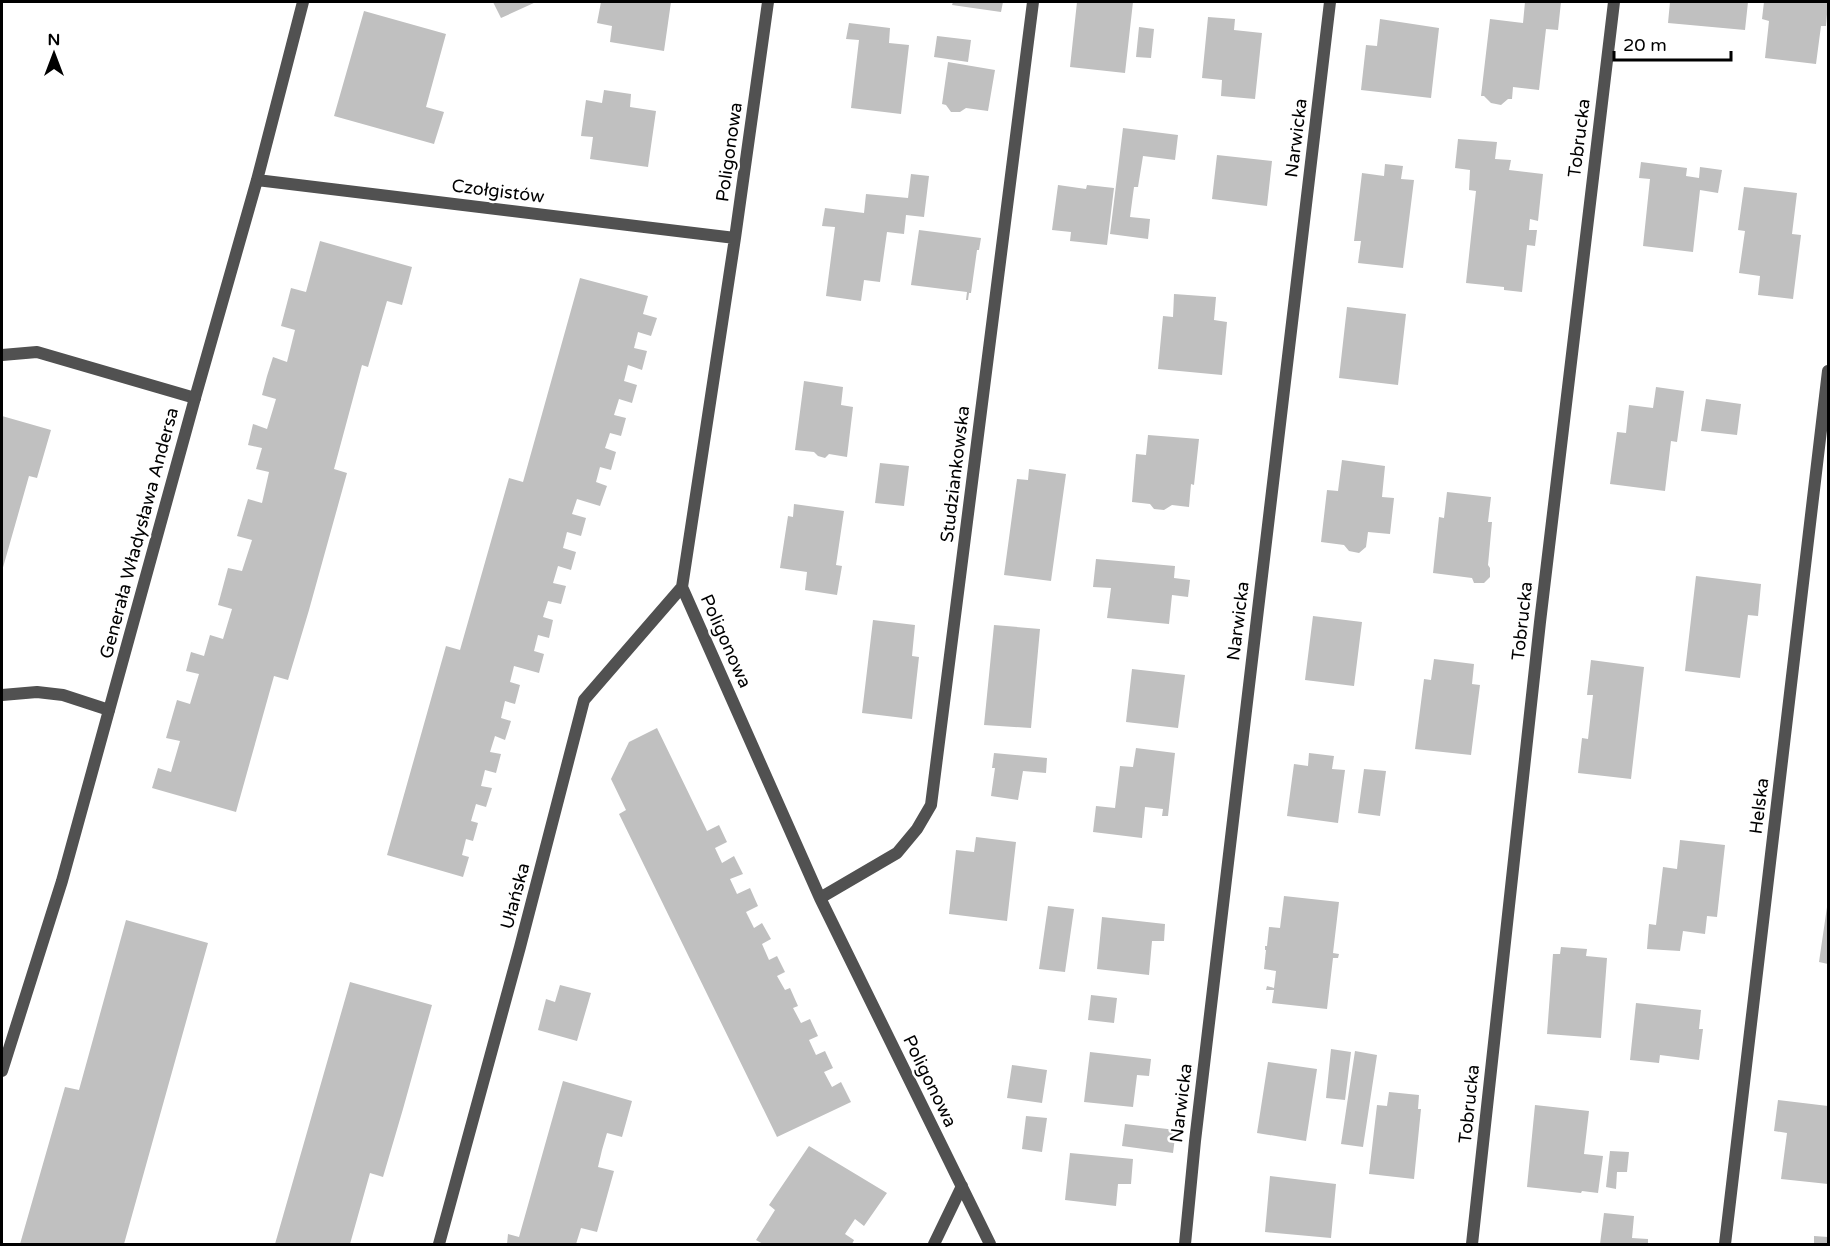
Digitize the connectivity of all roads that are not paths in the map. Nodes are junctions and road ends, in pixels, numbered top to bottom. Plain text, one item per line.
1 (303, 2) edge
2 (768, 2) edge
3 (1033, 2) edge
4 (1330, 2) edge
5 (1614, 2) edge
6 (257, 180) junction
7 (735, 238) junction
8 (2, 355) edge
9 (1828, 371) edge
10 (195, 398) junction
11 (682, 586) junction
12 (2, 695) edge
13 (109, 710) junction
14 (820, 898) junction
15 (2, 1071) edge
16 (962, 1186) junction
17 (439, 1245) edge
18 (934, 1245) edge
19 (990, 1245) edge
20 (1185, 1245) edge
21 (1472, 1245) edge
22 (1725, 1245) edge

1 - 6 street, Generała Władysława Andersa
2 - 7 street, Poligonowa
3 - 14 street, Studziankowska
4 - 20 street, Narwicka
5 - 21 street, Tobrucka
6 - 7 street, Czołgistów
6 - 10 street, Generała Władysława Andersa
7 - 11 street, Poligonowa
8 - 10 street
9 - 22 street, Helska
10 - 13 street, Generała Władysława Andersa
11 - 14 street, Poligonowa
11 - 17 street, Ułańska
12 - 13 street
13 - 15 street, Generała Władysława Andersa
14 - 16 street, Poligonowa
16 - 18 street
16 - 19 street, Poligonowa

